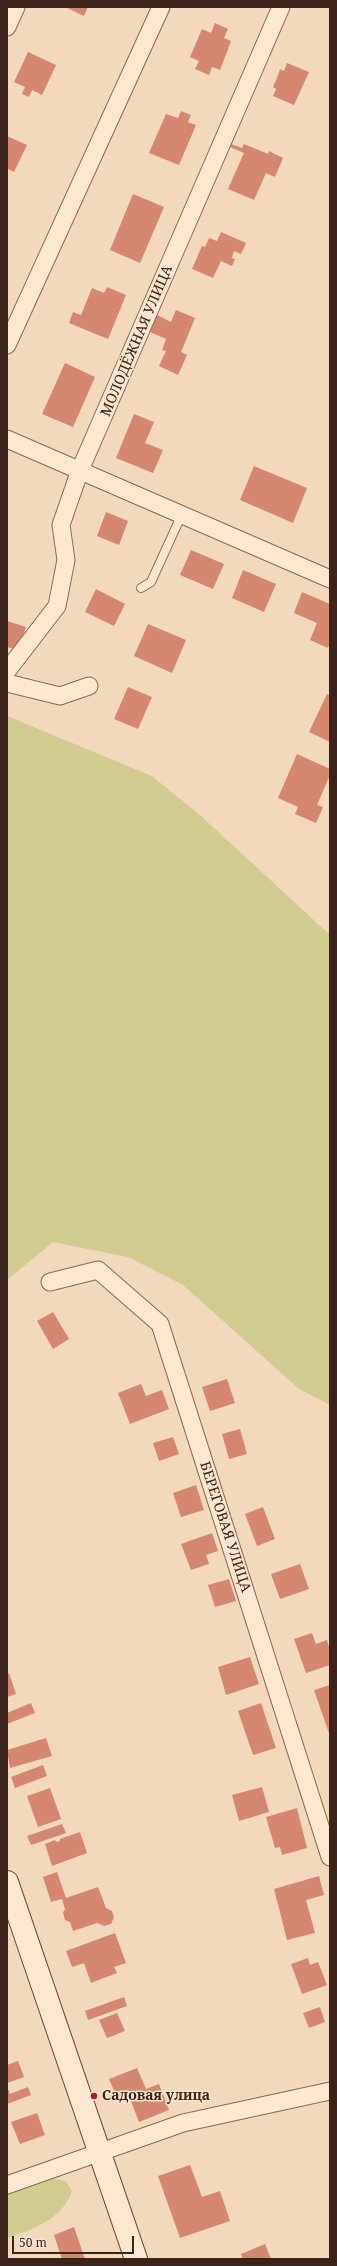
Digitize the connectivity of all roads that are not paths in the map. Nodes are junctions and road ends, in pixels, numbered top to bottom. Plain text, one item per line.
1 (16, 7) edge
2 (161, 7) edge
3 (281, 7) edge
4 (7, 27) edge
5 (7, 345) edge
6 (7, 439) edge
7 (80, 470) junction
8 (182, 514) junction
9 (330, 579) edge
10 (141, 588) dead end
11 (7, 671) edge
12 (7, 683) edge
13 (89, 686) dead end
14 (50, 1282) dead end
15 (330, 1857) edge
16 (7, 1882) edge
17 (330, 2090) edge
18 (100, 2152) junction
19 (7, 2185) edge
20 (136, 2259) edge

1 - 4 street
2 - 5 street
3 - 7 street, МОЛОДЁЖНАЯ УЛИЦА
6 - 7 street
7 - 8 street
7 - 11 street, МОЛОДЁЖНАЯ УЛИЦА
8 - 9 street
8 - 10 lane
12 - 13 street
14 - 15 street, БЕРЕГОВАЯ УЛИЦА
16 - 18 street
17 - 18 street
18 - 19 street
18 - 20 street

